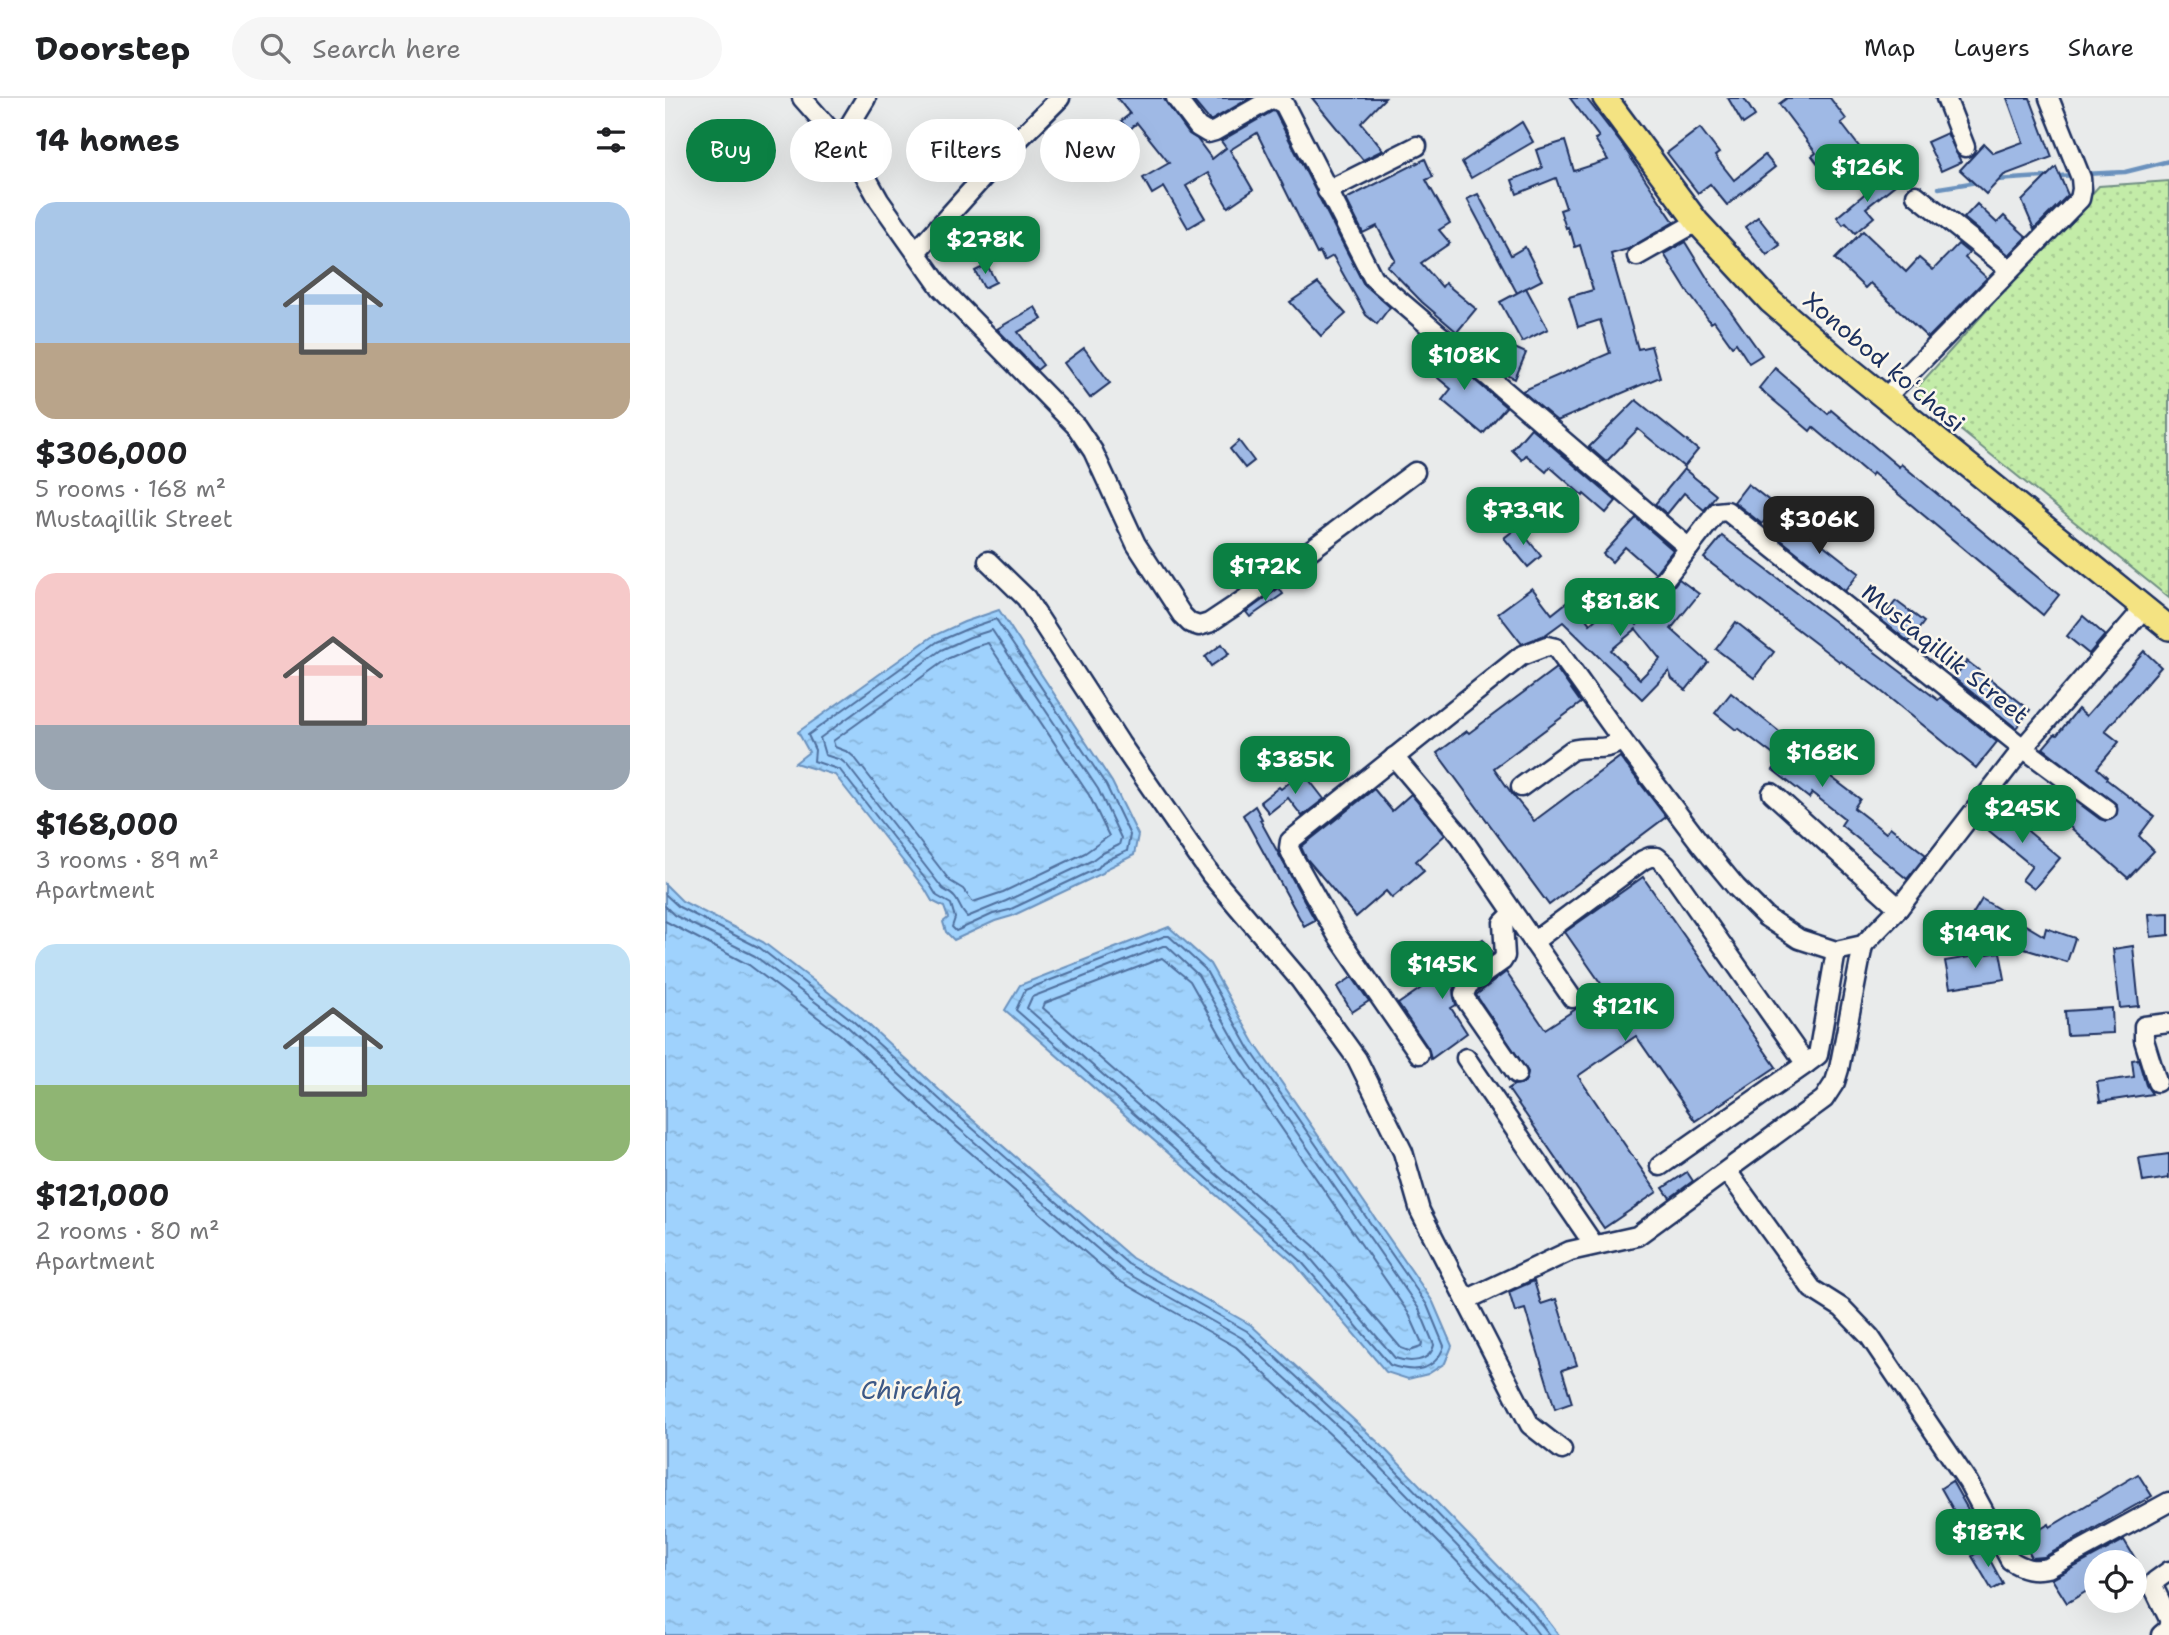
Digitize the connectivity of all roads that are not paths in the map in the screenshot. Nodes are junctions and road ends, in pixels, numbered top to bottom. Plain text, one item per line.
1 (802, 98) edge
2 (866, 98) edge
3 (1059, 98) edge
4 (1176, 98) edge
5 (1273, 98) edge
6 (1605, 98) edge
7 (1946, 98) edge
8 (2049, 98) edge
9 (821, 119) edge
10 (853, 119) edge
11 (1417, 146) dead end
12 (1965, 147) dead end
13 (869, 182) edge
14 (1327, 191) junction
15 (1916, 195) dead end
16 (1697, 222) junction
17 (916, 252) junction
18 (1637, 256) dead end
19 (2010, 270) junction
20 (1885, 398) junction
21 (1415, 472) dead end
22 (1689, 548) junction
23 (988, 561) dead end
24 (2145, 607) junction
25 (1642, 608) dead end
26 (2169, 628) edge
27 (1622, 740) junction
28 (2023, 748) junction
29 (1394, 757) junction
30 (1521, 787) dead end
31 (1772, 793) dead end
32 (2107, 810) dead end
33 (1899, 908) junction
34 (1513, 913) junction
35 (1534, 942) junction
36 (1863, 945) junction
37 (1836, 951) junction
38 (1572, 998) dead end
39 (2169, 1023) edge
40 (1419, 1054) dead end
41 (1466, 1058) dead end
42 (1805, 1064) junction
43 (1517, 1074) dead end
44 (2157, 1082) dead end
45 (1660, 1166) dead end
46 (1727, 1171) junction
47 (1594, 1245) junction
48 (1467, 1300) junction
49 (1562, 1450) dead end
50 (2169, 1502) edge
51 (2169, 1571) edge
52 (2169, 1621) edge
53 (2161, 1635) edge

1 - 9 street
2 - 10 street
3 - 17 street
4 - 5 street
5 - 14 street
6 - 16 main road, Xonobod koʻchasi
7 - 12 street
8 - 19 street
11 - 14 street
13 - 17 street
14 - 22 street
15 - 19 street
16 - 18 street
16 - 20 main road, Xonobod koʻchasi
17 - 21 street
19 - 20 street
20 - 24 main road, Xonobod koʻchasi
22 - 25 street, Mustaqillik Street
22 - 28 street, Mustaqillik Street
23 - 48 street
24 - 26 main road, Xonobod koʻchasi
24 - 28 street
27 - 29 street
27 - 30 street
27 - 37 street
28 - 32 street, Mustaqillik Street
28 - 33 street
29 - 34 street
29 - 40 street
31 - 33 street
33 - 36 street
34 - 35 street
34 - 43 street
35 - 38 street
35 - 42 street
36 - 37 street
36 - 46 street
37 - 42 street
39 - 44 street
41 - 47 street
42 - 45 street
46 - 47 street
46 - 50 street
47 - 48 street
48 - 49 street
51 - 52 street
52 - 53 street

